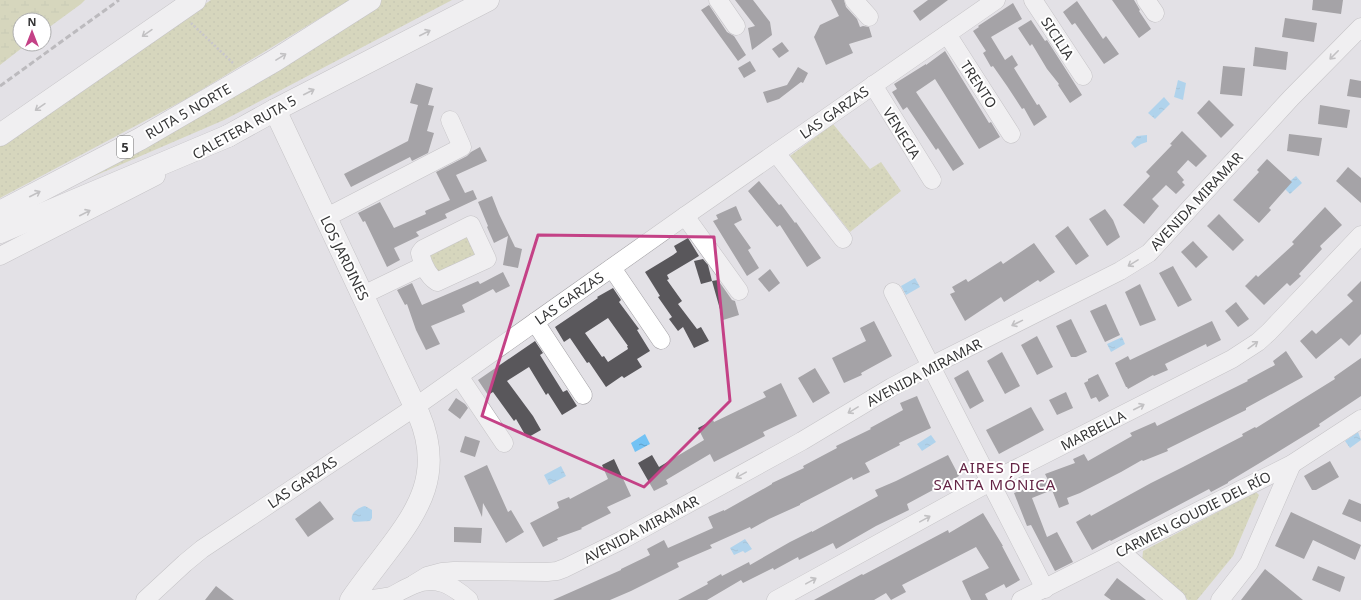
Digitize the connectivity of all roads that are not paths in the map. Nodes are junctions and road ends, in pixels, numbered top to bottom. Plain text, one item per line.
1 (370, 0) edge
2 (488, 0) edge
3 (718, 0) edge
4 (854, 0) edge
5 (996, 0) edge
6 (1033, 0) edge
7 (188, 4) edge
8 (869, 17) dead end
9 (736, 26) dead end
10 (1361, 27) edge
11 (947, 34) junction
12 (1083, 76) dead end
13 (872, 85) junction
14 (275, 110) junction
15 (450, 120) dead end
16 (1011, 134) dead end
17 (0, 135) edge
18 (228, 136) junction
19 (776, 153) junction
20 (932, 180) dead end
21 (0, 212) edge
22 (685, 216) junction
23 (325, 218) junction
24 (0, 232) edge
25 (1361, 235) edge
26 (843, 239) dead end
27 (0, 256) edge
28 (423, 266) dead end
29 (612, 268) junction
30 (739, 291) dead end
31 (893, 292) dead end
32 (363, 295) junction
33 (535, 322) junction
34 (661, 340) dead end
35 (931, 366) junction
36 (459, 376) junction
37 (582, 395) dead end
38 (415, 407) junction
39 (1361, 420) edge
40 (504, 443) dead end
41 (1292, 464) junction
42 (990, 482) junction
43 (1120, 551) junction
44 (414, 584) junction
45 (1044, 589) junction
46 (354, 595) edge
47 (145, 600) edge
48 (469, 600) edge
49 (776, 600) edge
50 (1021, 600) edge
51 (1177, 600) edge
52 (1220, 600) edge

21 -> 1 main road, RUTA 5 NORTE / 5
14 -> 2 main road, CALETERA RUTA 5
3 - 9 street
4 - 8 street
5 - 11 street, LAS GARZAS
6 - 12 street, SICILIA
7 -> 17 main road
10 -> 35 street, AVENIDA MIRAMAR
11 - 13 street, LAS GARZAS
11 - 16 street, TRENTO
13 - 19 street, LAS GARZAS
13 - 20 street, VENECIA
14 - 18 main road, CALETERA RUTA 5
14 - 23 main road, LOS JARDINES
15 - 23 street
18 - 24 main road
27 -> 18 street, CALETERA RUTA 5
19 - 22 street, LAS GARZAS
19 - 26 street
22 - 29 street, LAS GARZAS
22 - 30 street
23 - 32 main road, LOS JARDINES
42 -> 25 street, MARBELLA
28 - 32 street
29 - 33 street, LAS GARZAS
29 - 34 street
31 - 35 street
32 - 38 main road, LOS JARDINES
33 - 36 street, LAS GARZAS
33 - 37 street
35 - 42 street
35 -> 44 street, AVENIDA MIRAMAR
36 - 38 street, LAS GARZAS
36 - 40 street
38 - 46 main road, LOS JARDINES
38 - 47 street, LAS GARZAS
39 - 41 street, CARMEN GOUDIE DEL RÍO
41 - 43 street, CARMEN GOUDIE DEL RÍO
41 - 52 street
42 - 45 street
49 -> 42 street, MARBELLA
43 - 45 street, CARMEN GOUDIE DEL RÍO
43 - 51 street
44 - 46 street
44 - 48 street
45 - 50 street, CARMEN GOUDIE DEL RÍO

